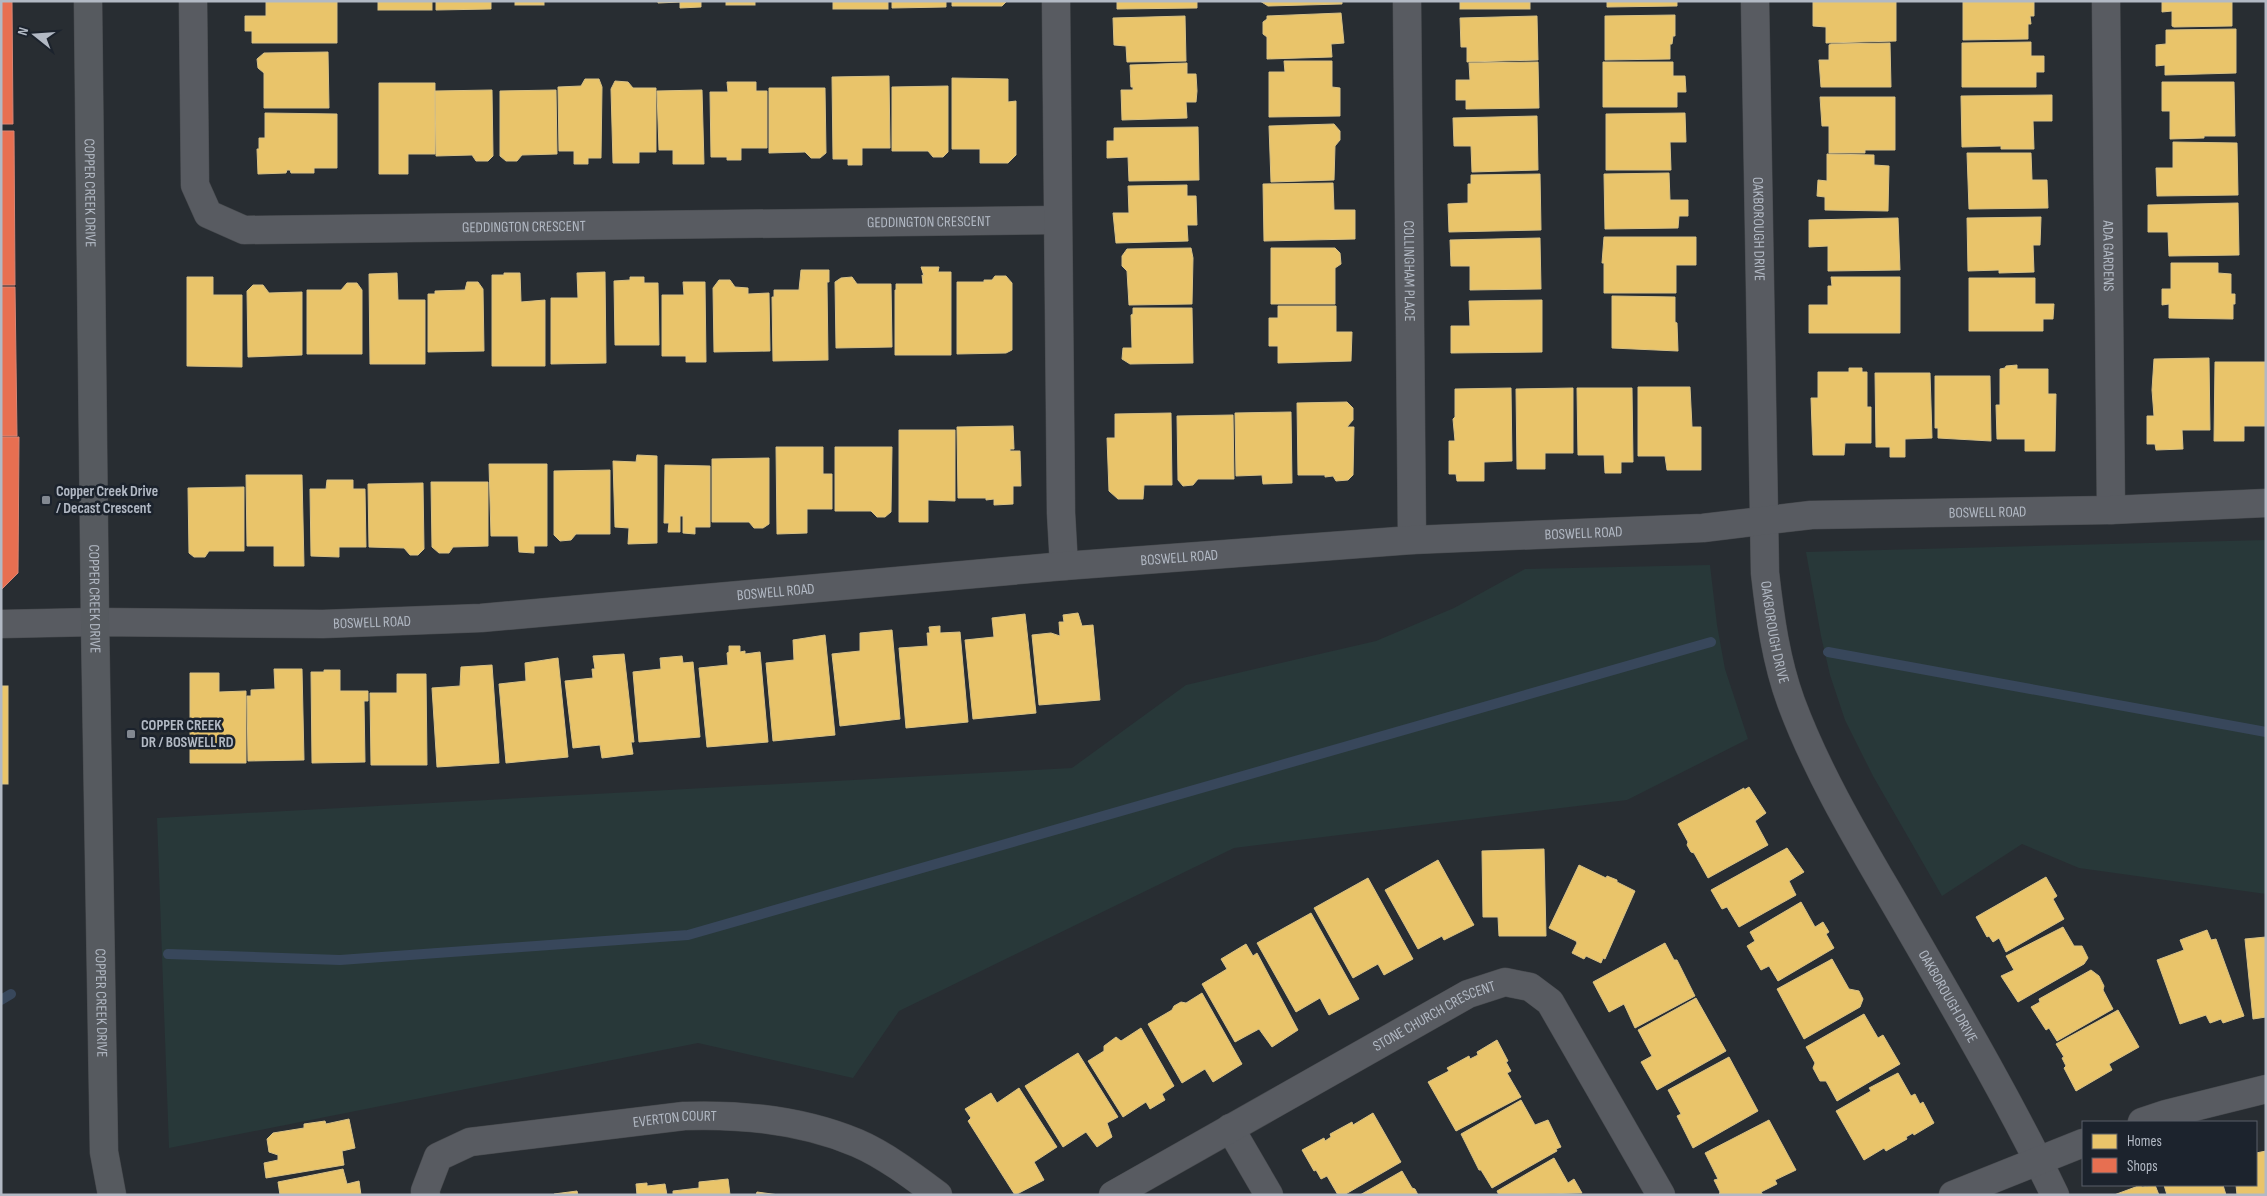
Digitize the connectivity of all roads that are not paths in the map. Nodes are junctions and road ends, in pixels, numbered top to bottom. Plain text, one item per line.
1 (88, 1) edge
2 (193, 1) edge
3 (1056, 1) edge
4 (1407, 1) edge
5 (1755, 1) edge
6 (2106, 1) edge
7 (1057, 220) junction
8 (2266, 503) edge
9 (2111, 510) junction
10 (1764, 521) junction
11 (1412, 540) junction
12 (1064, 566) junction
13 (94, 622) junction
14 (1, 624) edge
15 (2266, 1089) edge
16 (2145, 1121) edge
17 (1230, 1128) junction
18 (2082, 1143) edge
19 (2038, 1161) junction
20 (112, 1195) edge
21 (426, 1195) edge
22 (938, 1195) edge
23 (1113, 1195) edge
24 (1269, 1195) edge
25 (1661, 1195) edge
26 (1953, 1195) edge
27 (2055, 1195) edge

1 - 13 street, COPPER CREEK DRIVE
2 - 7 street, GEDDINGTON CRESCENT
3 - 7 street
4 - 11 street, COLLINGHAM PLACE
5 - 10 street, OAKBOROUGH DRIVE
6 - 9 street, ADA GARDENS
7 - 12 street
8 - 9 street, BOSWELL ROAD
9 - 10 street, BOSWELL ROAD
10 - 11 street, BOSWELL ROAD
10 - 19 street, OAKBOROUGH DRIVE
11 - 12 street, BOSWELL ROAD
12 - 13 street, BOSWELL ROAD
13 - 14 street, BOSWELL ROAD
13 - 20 street, COPPER CREEK DRIVE
15 - 16 street
17 - 23 street, STONE CHURCH CRESCENT
17 - 24 street
17 - 25 street, STONE CHURCH CRESCENT
18 - 19 street
19 - 26 street
19 - 27 street, OAKBOROUGH DRIVE
21 - 22 street, EVERTON COURT

